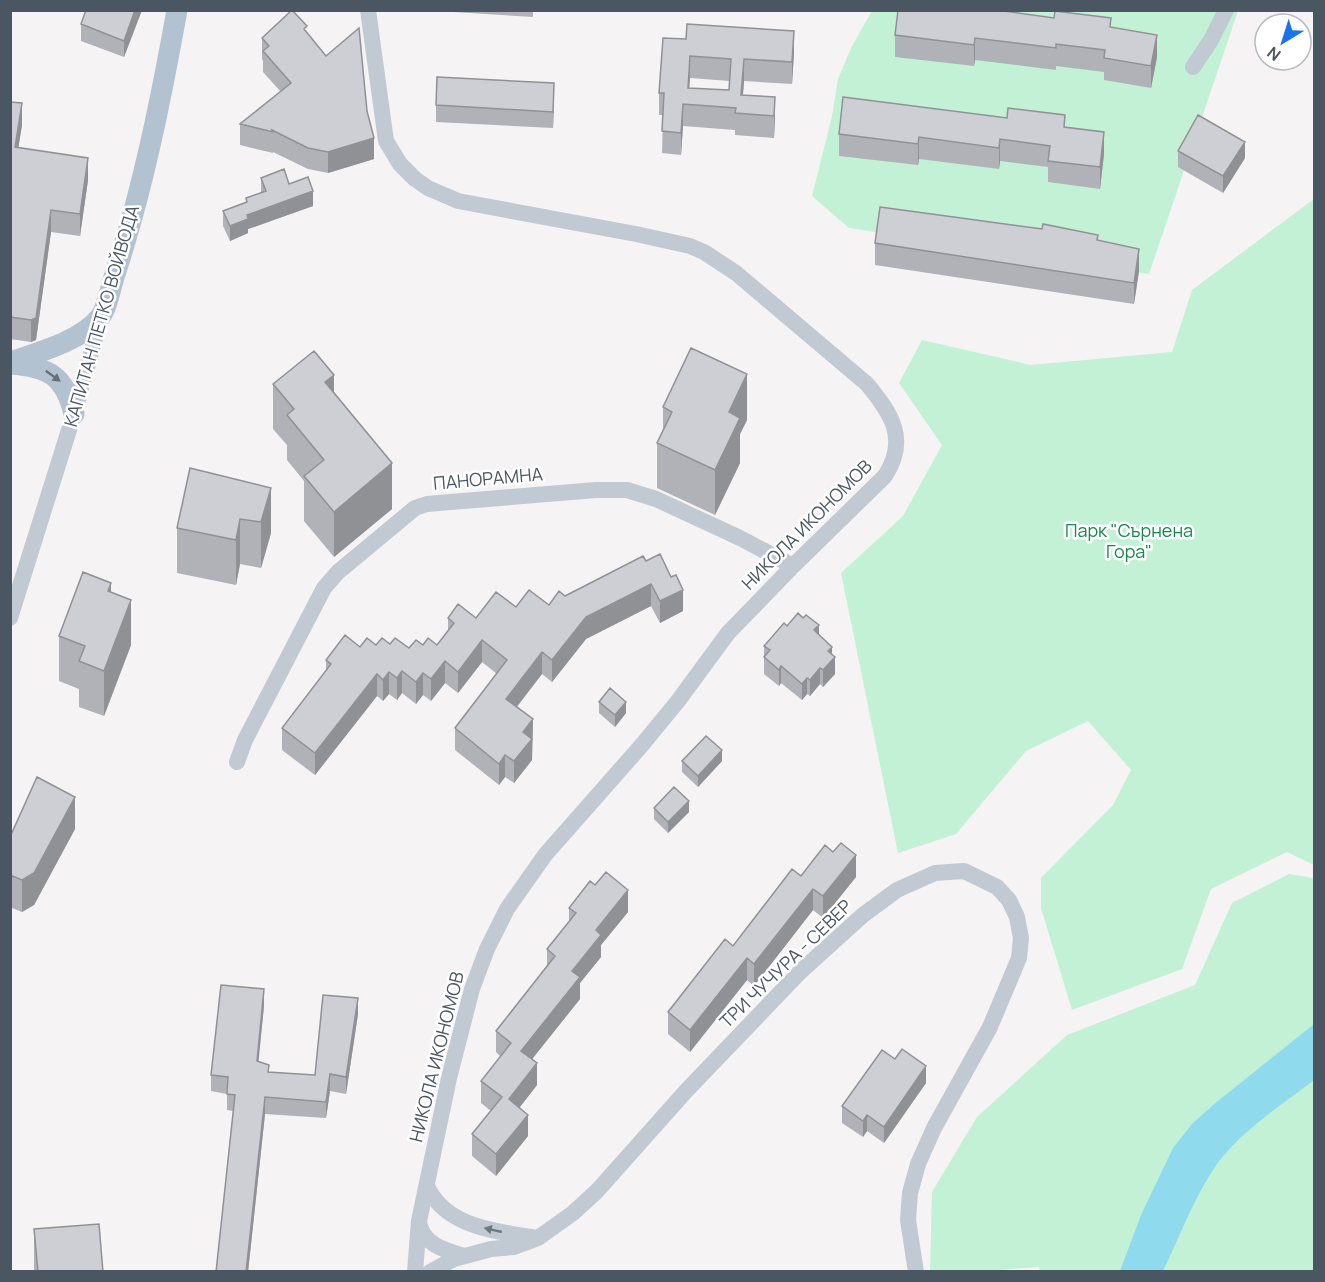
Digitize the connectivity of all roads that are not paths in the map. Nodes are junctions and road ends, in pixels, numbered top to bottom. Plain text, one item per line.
1 (177, 10) edge
2 (368, 10) edge
3 (1226, 10) edge
4 (1193, 67) dead end
5 (101, 316) junction
6 (10, 363) edge
7 (74, 414) junction
8 (793, 566) junction
9 (10, 618) edge
10 (237, 762) dead end
11 (427, 1186) junction
12 (450, 1215) junction
13 (419, 1221) junction
14 (538, 1238) junction
15 (464, 1256) junction
16 (415, 1272) edge
17 (430, 1272) edge
18 (916, 1272) edge

1 - 5 main road, КАПИТАН ПЕТКО ВОЙВОДА
2 - 8 street, НИКОЛА ИКОНОМОВ
3 - 4 street
5 - 6 main road
5 - 7 street, КАПИТАН ПЕТКО ВОЙВОДА
6 -> 7 main road
7 - 9 street, КАПИТАН ПЕТКО ВОЙВОДА
8 - 10 street, ПАНОРАМНА
8 - 11 street, НИКОЛА ИКОНОМОВ
11 - 12 street
11 - 13 street
12 - 13 street
14 -> 12 street
13 - 15 street
13 - 16 street
14 - 15 street, ТРИ ЧУЧУРА - СЕВЕР
14 - 18 street, ТРИ ЧУЧУРА - СЕВЕР
15 - 17 street, ТРИ ЧУЧУРА - СЕВЕР

